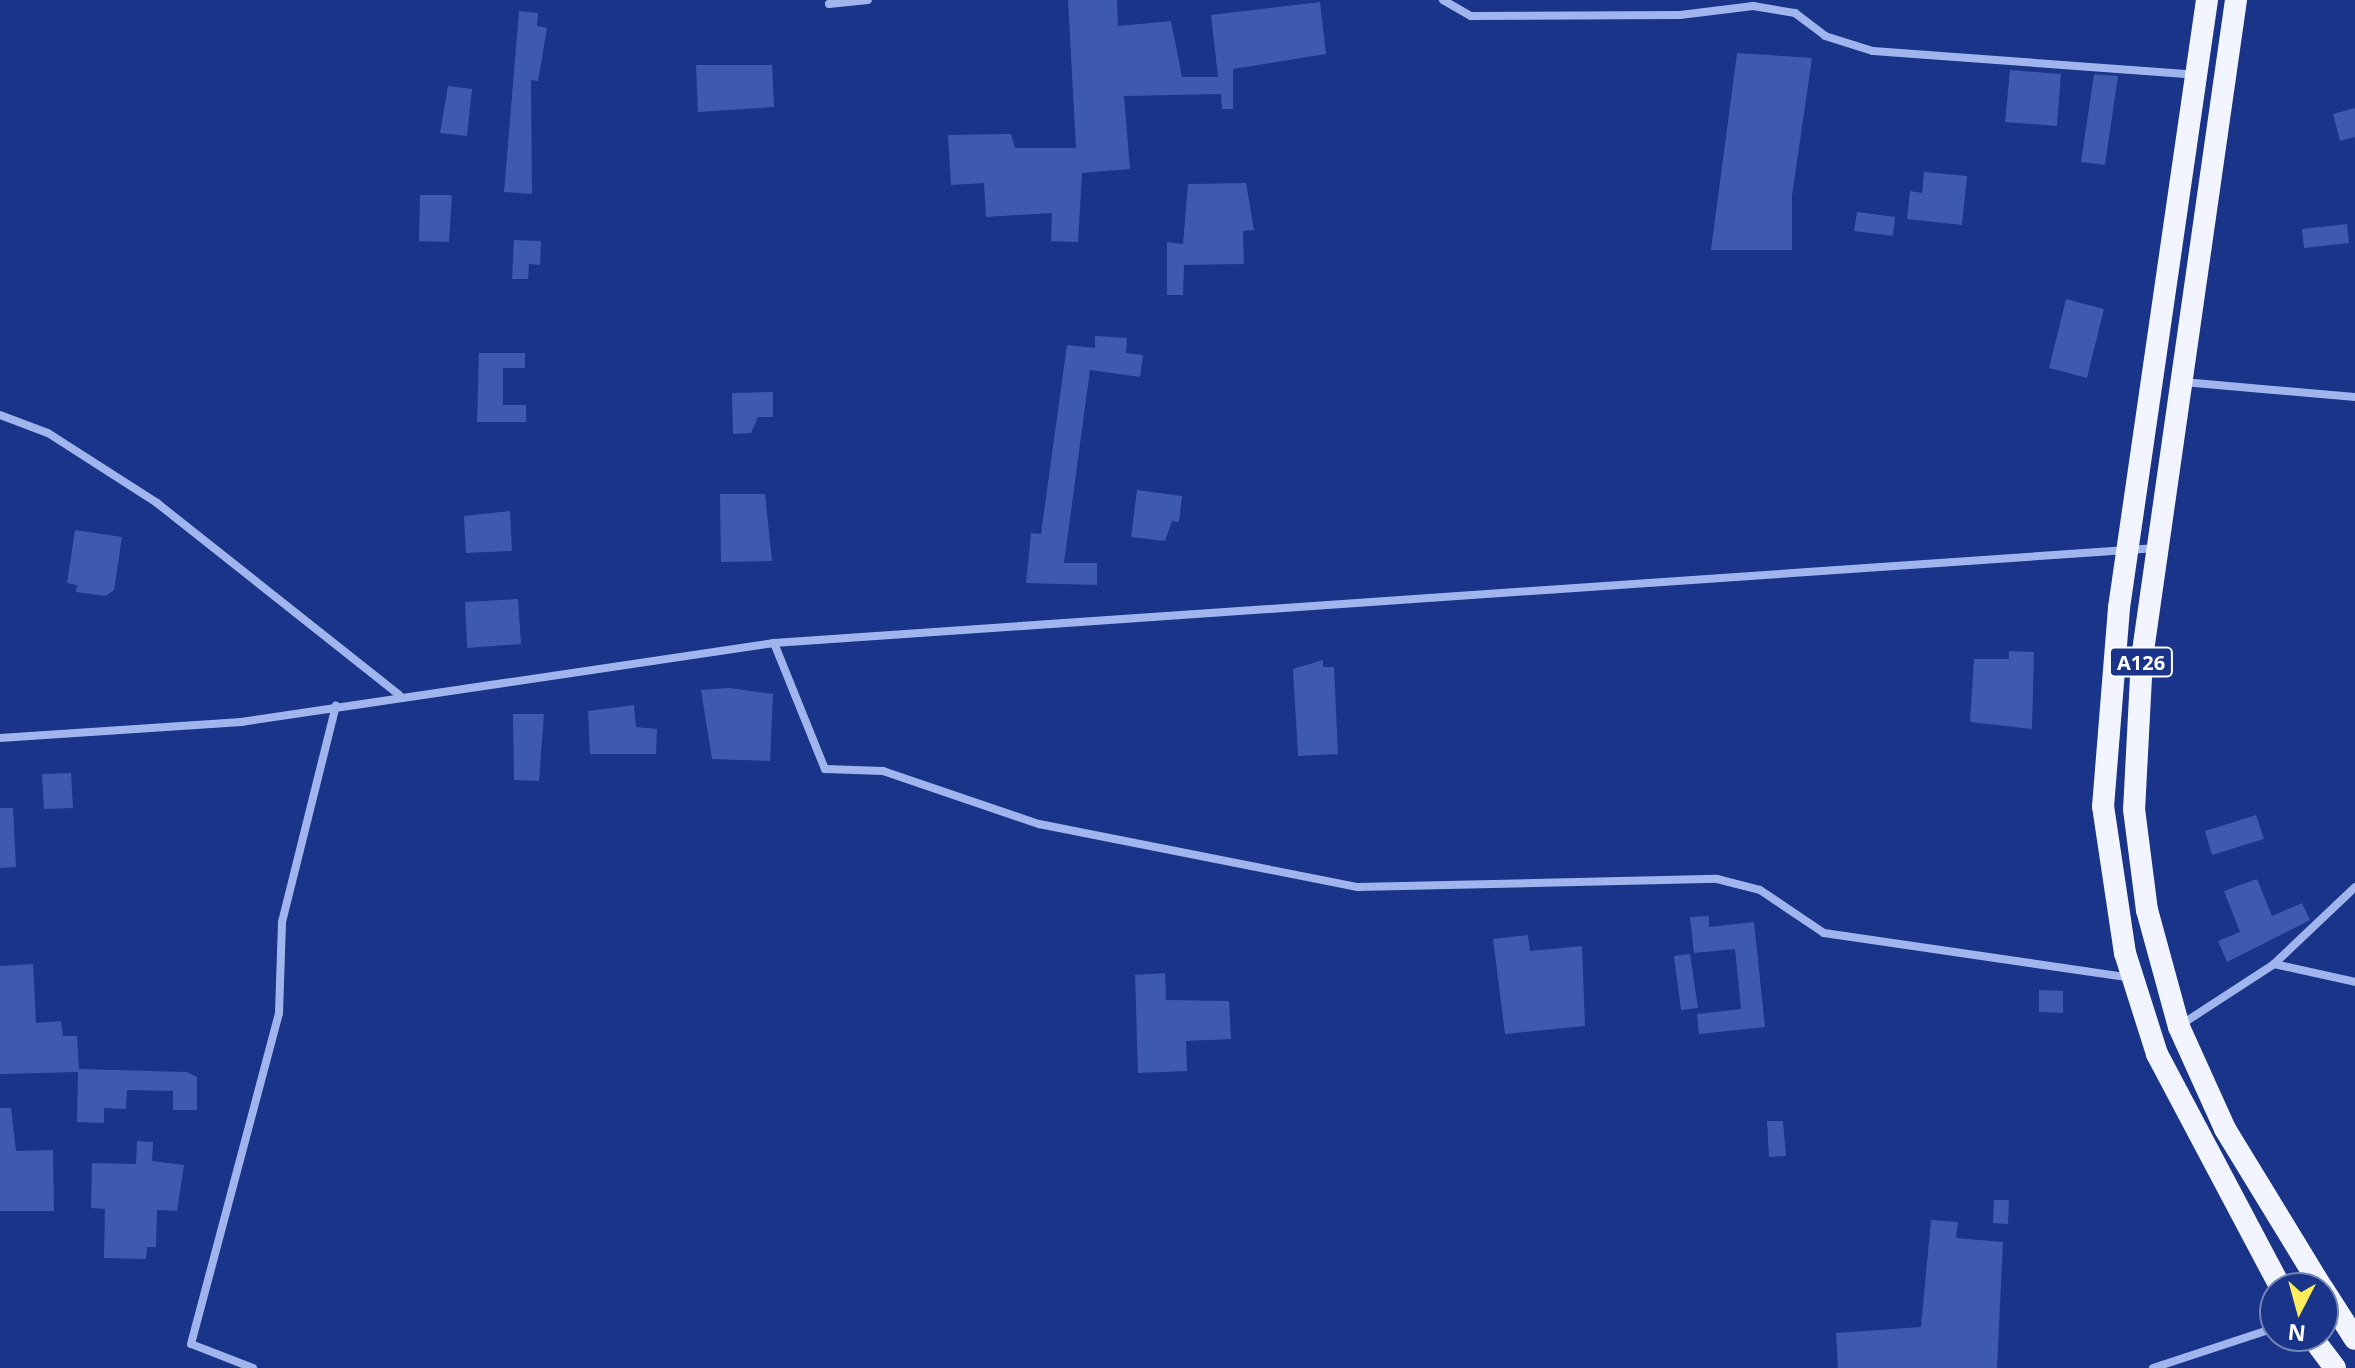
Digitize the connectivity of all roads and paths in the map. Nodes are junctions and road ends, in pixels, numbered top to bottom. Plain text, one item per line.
1 (868, 0) edge
2 (1443, 0) edge
3 (2207, 0) edge
4 (2236, 0) edge
5 (829, 4) dead end
6 (2197, 75) junction
7 (2182, 382) junction
8 (2355, 397) edge
9 (0, 415) edge
10 (2128, 545) junction
11 (2158, 548) junction
12 (774, 643) junction
13 (399, 695) junction
14 (336, 706) junction
15 (0, 738) edge
16 (2355, 887) edge
17 (2274, 964) junction
18 (2133, 978) junction
19 (2355, 982) edge
20 (2179, 1027) junction
21 (2272, 1272) edge
22 (2313, 1272) edge
23 (2339, 1314) edge
24 (2259, 1333) edge
25 (2355, 1339) edge
26 (253, 1368) edge
27 (2153, 1368) edge

1 - 5 street
2 - 6 street
3 - 6 highway, A126
4 - 7 highway, A126
6 - 10 highway, A126
7 - 8 street
7 - 11 highway, A126
9 - 13 street
10 - 11 street
10 - 12 street
10 - 18 highway, A126
11 - 20 highway, A126
12 - 13 street
12 - 18 street
13 - 14 street
14 - 15 street
14 - 26 street
16 - 17 street
17 - 19 street
17 - 20 street
18 - 21 highway, A126
20 - 22 highway, A126
23 - 25 highway, A126
24 - 27 street

